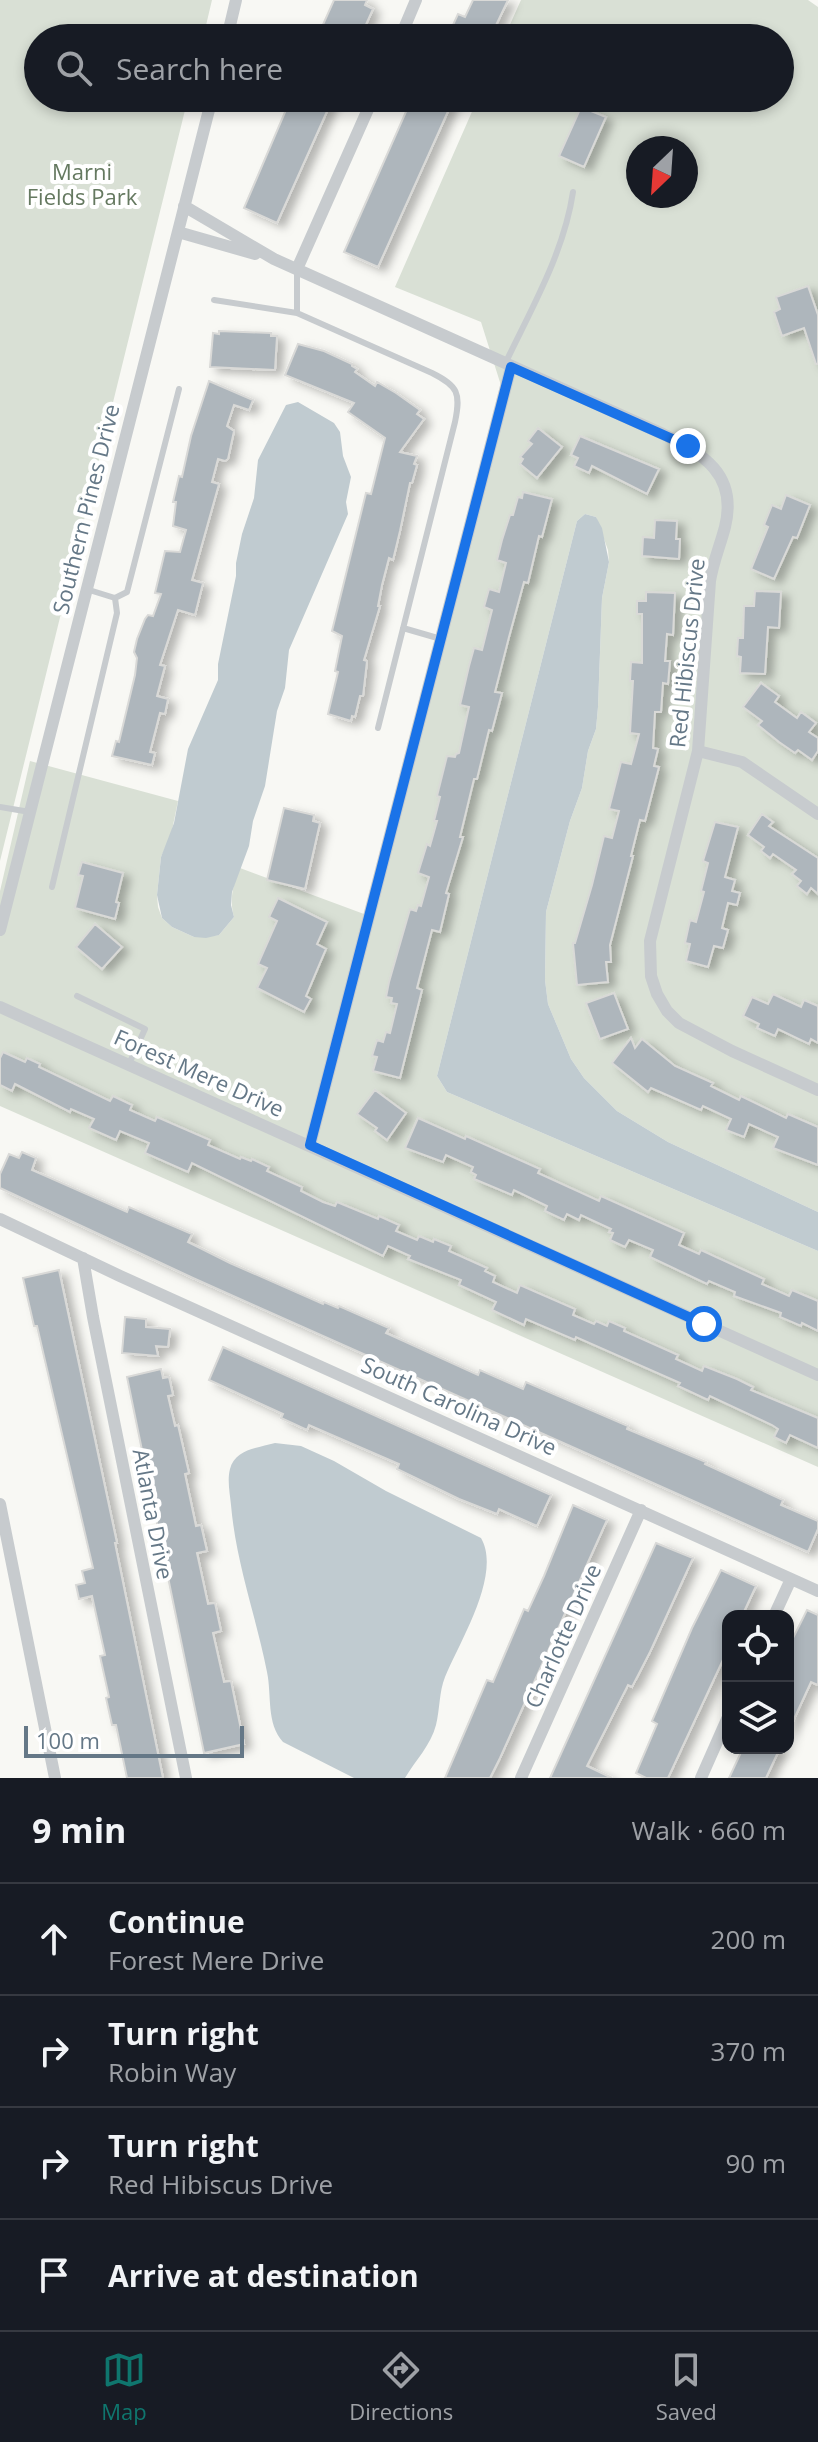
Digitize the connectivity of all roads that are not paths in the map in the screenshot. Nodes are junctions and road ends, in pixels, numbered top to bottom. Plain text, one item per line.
1 (236, 0) edge
2 (416, 0) edge
3 (230, 24) edge
4 (406, 24) edge
5 (208, 112) edge
6 (367, 112) edge
7 (573, 192) dead end
8 (184, 206) junction
9 (178, 232) junction
10 (274, 259) junction
11 (297, 269) junction
12 (214, 300) dead end
13 (297, 313) junction
14 (508, 365) junction
15 (179, 389) dead end
16 (86, 589) junction
17 (115, 598) junction
18 (403, 628) junction
19 (441, 639) junction
20 (378, 728) dead end
21 (698, 751) junction
22 (0, 807) edge
23 (30, 812) junction
24 (818, 814) edge
25 (52, 887) dead end
26 (0, 930) edge
27 (77, 996) dead end
28 (0, 1007) edge
29 (129, 1064) junction
30 (818, 1090) edge
31 (310, 1145) junction
32 (0, 1219) edge
33 (83, 1258) junction
34 (818, 1375) edge
35 (0, 1504) edge
36 (641, 1510) junction
37 (791, 1579) junction
38 (818, 1591) edge
39 (777, 1610) edge
40 (722, 1731) edge
41 (55, 1778) edge
42 (186, 1778) edge
43 (521, 1778) edge
44 (701, 1778) edge

1 - 3 street
2 - 4 street
5 - 8 street, Southern Pines Drive
6 - 11 street
7 - 14 lane
8 - 9 street, Southern Pines Drive
8 - 10 street, Red Hibiscus Drive
9 - 10 street, Red Hibiscus Drive
9 - 16 street, Southern Pines Drive
10 - 11 street, Red Hibiscus Drive
11 - 13 lane
11 - 14 street, Red Hibiscus Drive
12 - 13 lane
13 - 18 lane
14 - 19 street
14 - 21 street, Red Hibiscus Drive
15 - 17 lane
16 - 17 lane
16 - 23 street, Southern Pines Drive
17 - 25 lane
18 - 19 lane
18 - 20 lane
19 - 31 street
21 - 24 street
21 - 30 street, Red Hibiscus Drive
22 - 23 lane
23 - 26 street, Southern Pines Drive
27 - 29 lane
28 - 29 street, Forest Mere Drive
29 - 31 street, Forest Mere Drive
31 - 34 street, Forest Mere Drive
32 - 33 street
33 - 36 street, South Carolina Drive
33 - 42 street, Atlanta Drive
35 - 41 street
36 - 37 street, South Carolina Drive
36 - 43 street, Charlotte Drive
37 - 38 street, South Carolina Drive
37 - 39 street
40 - 44 street

